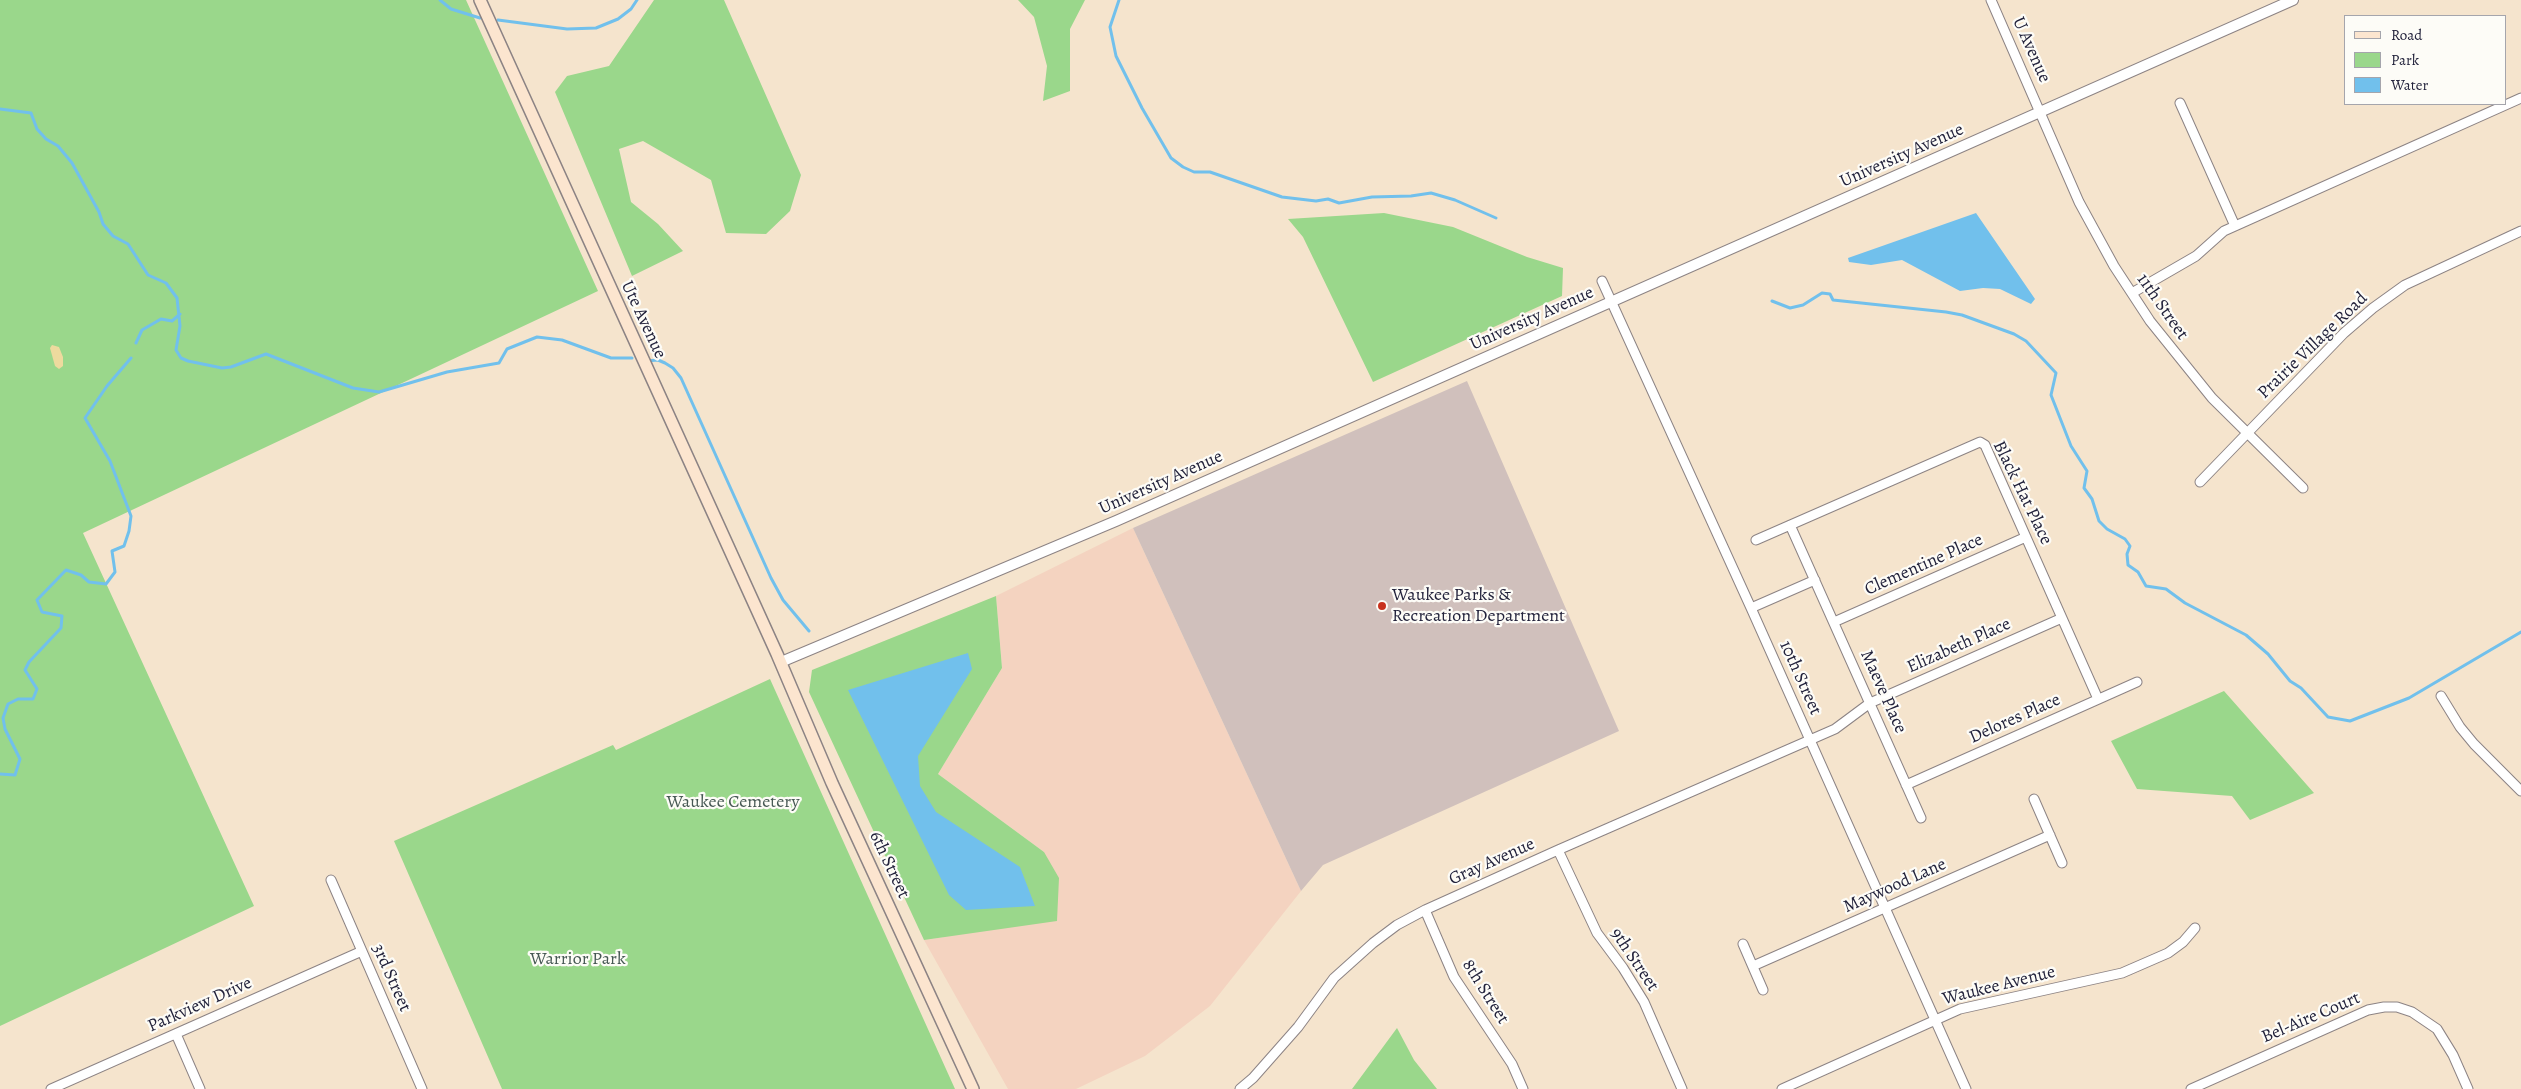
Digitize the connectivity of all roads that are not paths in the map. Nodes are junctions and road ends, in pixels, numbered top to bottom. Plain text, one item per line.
1 (480, 0) edge
2 (1991, 0) edge
3 (2293, 0) edge
4 (2521, 98) edge
5 (2180, 103) dead end
6 (2505, 105) edge
7 (2506, 105) edge
8 (2041, 113) junction
9 (2235, 226) junction
10 (2521, 231) edge
11 (1602, 281) dead end
12 (2132, 293) junction
13 (1611, 302) junction
14 (2248, 433) junction
15 (2200, 482) dead end
16 (2303, 488) dead end
17 (1790, 525) junction
18 (2026, 537) junction
19 (1756, 540) dead end
20 (1814, 580) junction
21 (1751, 608) junction
22 (2062, 618) junction
23 (1834, 622) junction
24 (779, 658) junction
25 (2137, 682) dead end
26 (2441, 696) dead end
27 (2098, 699) junction
28 (1870, 703) junction
29 (1810, 739) junction
30 (1906, 785) junction
31 (2521, 790) edge
32 (2034, 799) dead end
33 (1921, 818) dead end
34 (2050, 835) junction
35 (1558, 850) junction
36 (2062, 863) dead end
37 (330, 880) dead end
38 (1885, 908) junction
39 (1425, 910) junction
40 (2195, 928) dead end
41 (1743, 944) dead end
42 (362, 952) junction
43 (1753, 966) junction
44 (1763, 990) dead end
45 (1936, 1019) junction
46 (176, 1034) junction
47 (54, 1088) edge
48 (200, 1089) edge
49 (422, 1089) edge
50 (973, 1089) edge
51 (1240, 1089) edge
52 (1522, 1089) edge
53 (1682, 1089) edge
54 (1782, 1089) edge
55 (1966, 1089) edge
56 (2190, 1089) edge
57 (2468, 1089) edge

1 - 24 main road, Ute Avenue
2 - 8 street, U Avenue
3 - 8 street, University Avenue
4 - 7 street
5 - 9 street
6 - 9 street
8 - 12 street, 11th Street
8 - 13 street, University Avenue
9 - 12 street
10 - 14 street, Prairie Village Road
11 - 13 street, 10th Street
12 - 14 street, 11th Street
13 - 21 street, 10th Street
13 - 24 street, University Avenue
14 - 15 street, Prairie Village Road
14 - 16 street, 11th Street
17 - 18 street, Black Hat Place
17 - 19 street, Black Hat Place
17 - 20 street, Maeve Place
18 - 22 street, Black Hat Place
18 - 23 street, Clementine Place
20 - 21 street
20 - 23 street, Maeve Place
21 - 29 street, 10th Street
22 - 27 street, Black Hat Place
22 - 28 street, Elizabeth Place
23 - 28 street, Maeve Place
24 - 50 main road, 6th Street
25 - 27 street, Delores Place
26 - 31 street
27 - 30 street, Delores Place
28 - 29 street, Elizabeth Place
28 - 30 street, Maeve Place
29 - 35 street, Gray Avenue
29 - 38 street, 10th Street
30 - 33 street, Maeve Place
32 - 34 street
34 - 36 street
34 - 38 street, Maywood Lane
35 - 39 street, Gray Avenue
35 - 53 street, 9th Street
37 - 42 street, 3rd Street
38 - 43 street, Maywood Lane
38 - 45 street, 10th Street
39 - 51 street, Gray Avenue
39 - 52 street, 8th Street
40 - 45 street, Waukee Avenue
41 - 43 street
42 - 46 street, Parkview Drive
42 - 49 street, 3rd Street
43 - 44 street
45 - 54 street, Waukee Avenue
45 - 55 street, 10th Street
46 - 47 street, Parkview Drive
46 - 48 street
56 - 57 street, Bel-Aire Court

